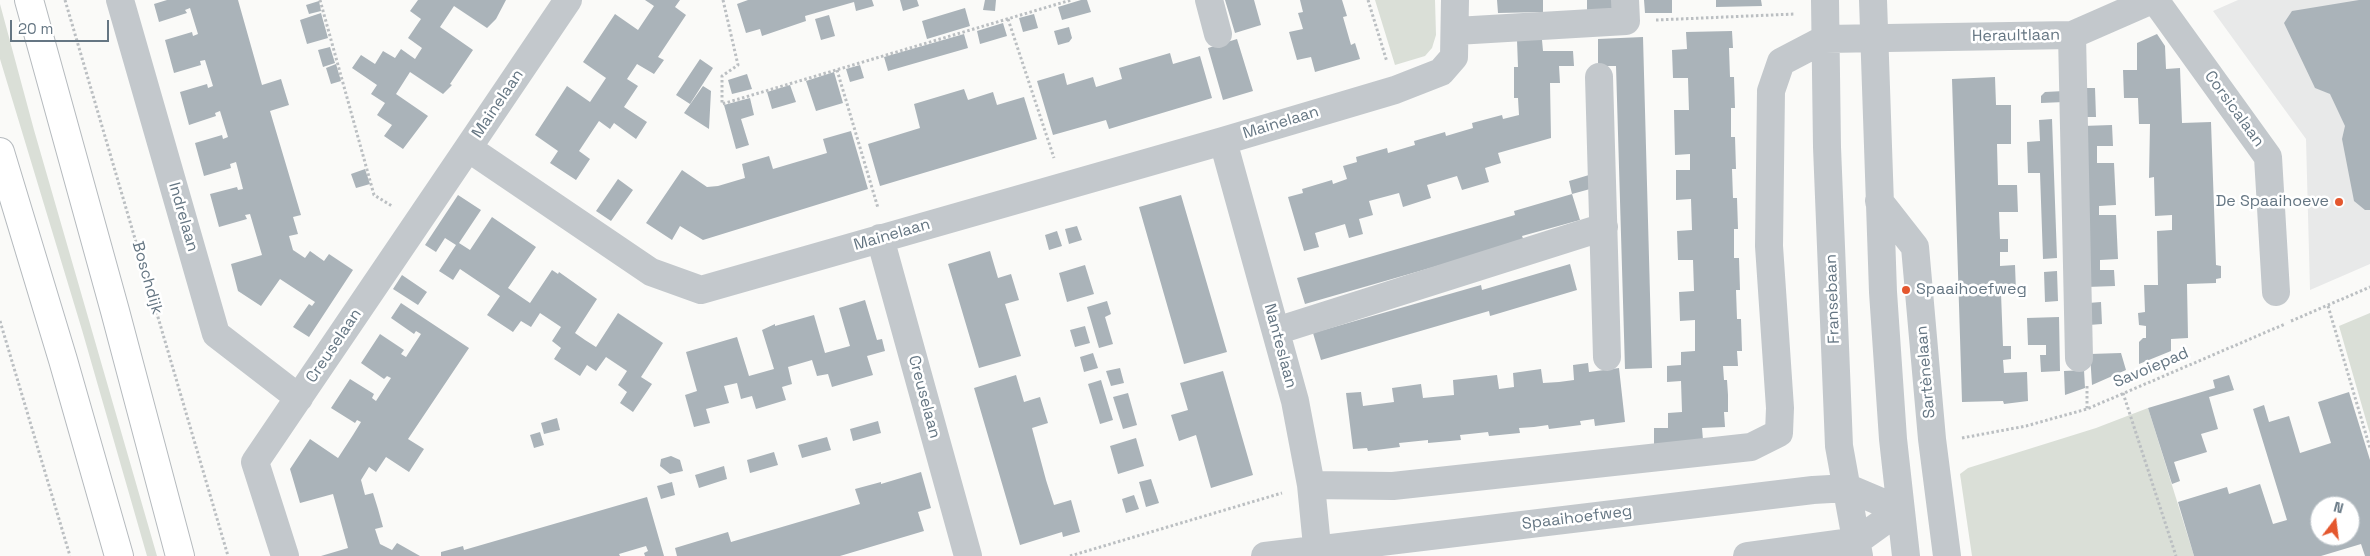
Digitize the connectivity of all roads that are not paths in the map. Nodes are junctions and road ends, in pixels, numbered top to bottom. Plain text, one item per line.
1 (29, 0) edge
2 (120, 0) edge
3 (568, 0) edge
4 (1209, 0) edge
5 (1455, 0) edge
6 (1825, 0) edge
7 (1873, 0) edge
8 (2154, 0) edge
9 (2120, 8) edge
10 (1626, 11) edge
11 (1456, 31) junction
12 (1218, 34) dead end
13 (2072, 35) junction
14 (1825, 39) junction
15 (1873, 40) junction
16 (1599, 77) dead end
17 (1223, 141) junction
18 (468, 148) junction
19 (0, 152) edge
20 (1879, 201) junction
21 (1604, 227) junction
22 (884, 237) junction
23 (2276, 292) dead end
24 (1276, 330) junction
25 (1607, 357) dead end
26 (2079, 358) dead end
27 (299, 398) junction
28 (1311, 485) junction
29 (1848, 488) junction
30 (1900, 510) junction
31 (1858, 548) edge
32 (1318, 552) edge
33 (119, 556) edge
34 (180, 556) edge
35 (285, 556) edge
36 (968, 556) edge
37 (1265, 556) edge
38 (1747, 556) edge
39 (1906, 556) edge
40 (1947, 556) edge

1 - 34 main road
2 - 27 street, Indrelaan
3 - 18 street, Mainelaan
4 - 12 street
5 - 11 street, Mainelaan
6 - 14 street, Fransebaan
7 - 15 street
8 - 9 street, Heraultlaan
8 - 23 street, Corsicalaan
9 - 13 street, Heraultlaan
10 - 11 street
11 - 17 street, Mainelaan
13 - 15 street, Heraultlaan
13 - 26 street
14 - 15 street
14 - 28 street
14 - 29 street, Fransebaan
15 - 20 street
16 - 21 street
17 - 22 street, Mainelaan
17 - 24 street, Nanteslaan
18 - 22 street, Mainelaan
18 - 27 street, Creuselaan
19 - 33 main road
20 - 30 street
20 - 40 street, Sartènelaan
21 - 24 street
21 - 25 street
22 - 36 street, Creuselaan
24 - 28 street, Nanteslaan
27 - 35 street, Creuselaan
28 - 32 street, Nanteslaan
29 - 30 street, Spaaihoefweg
29 - 31 street, Fransebaan
29 - 32 street, Spaaihoefweg
30 - 31 street
30 - 39 street
31 - 38 street
32 - 37 street, Spaaihoefweg

